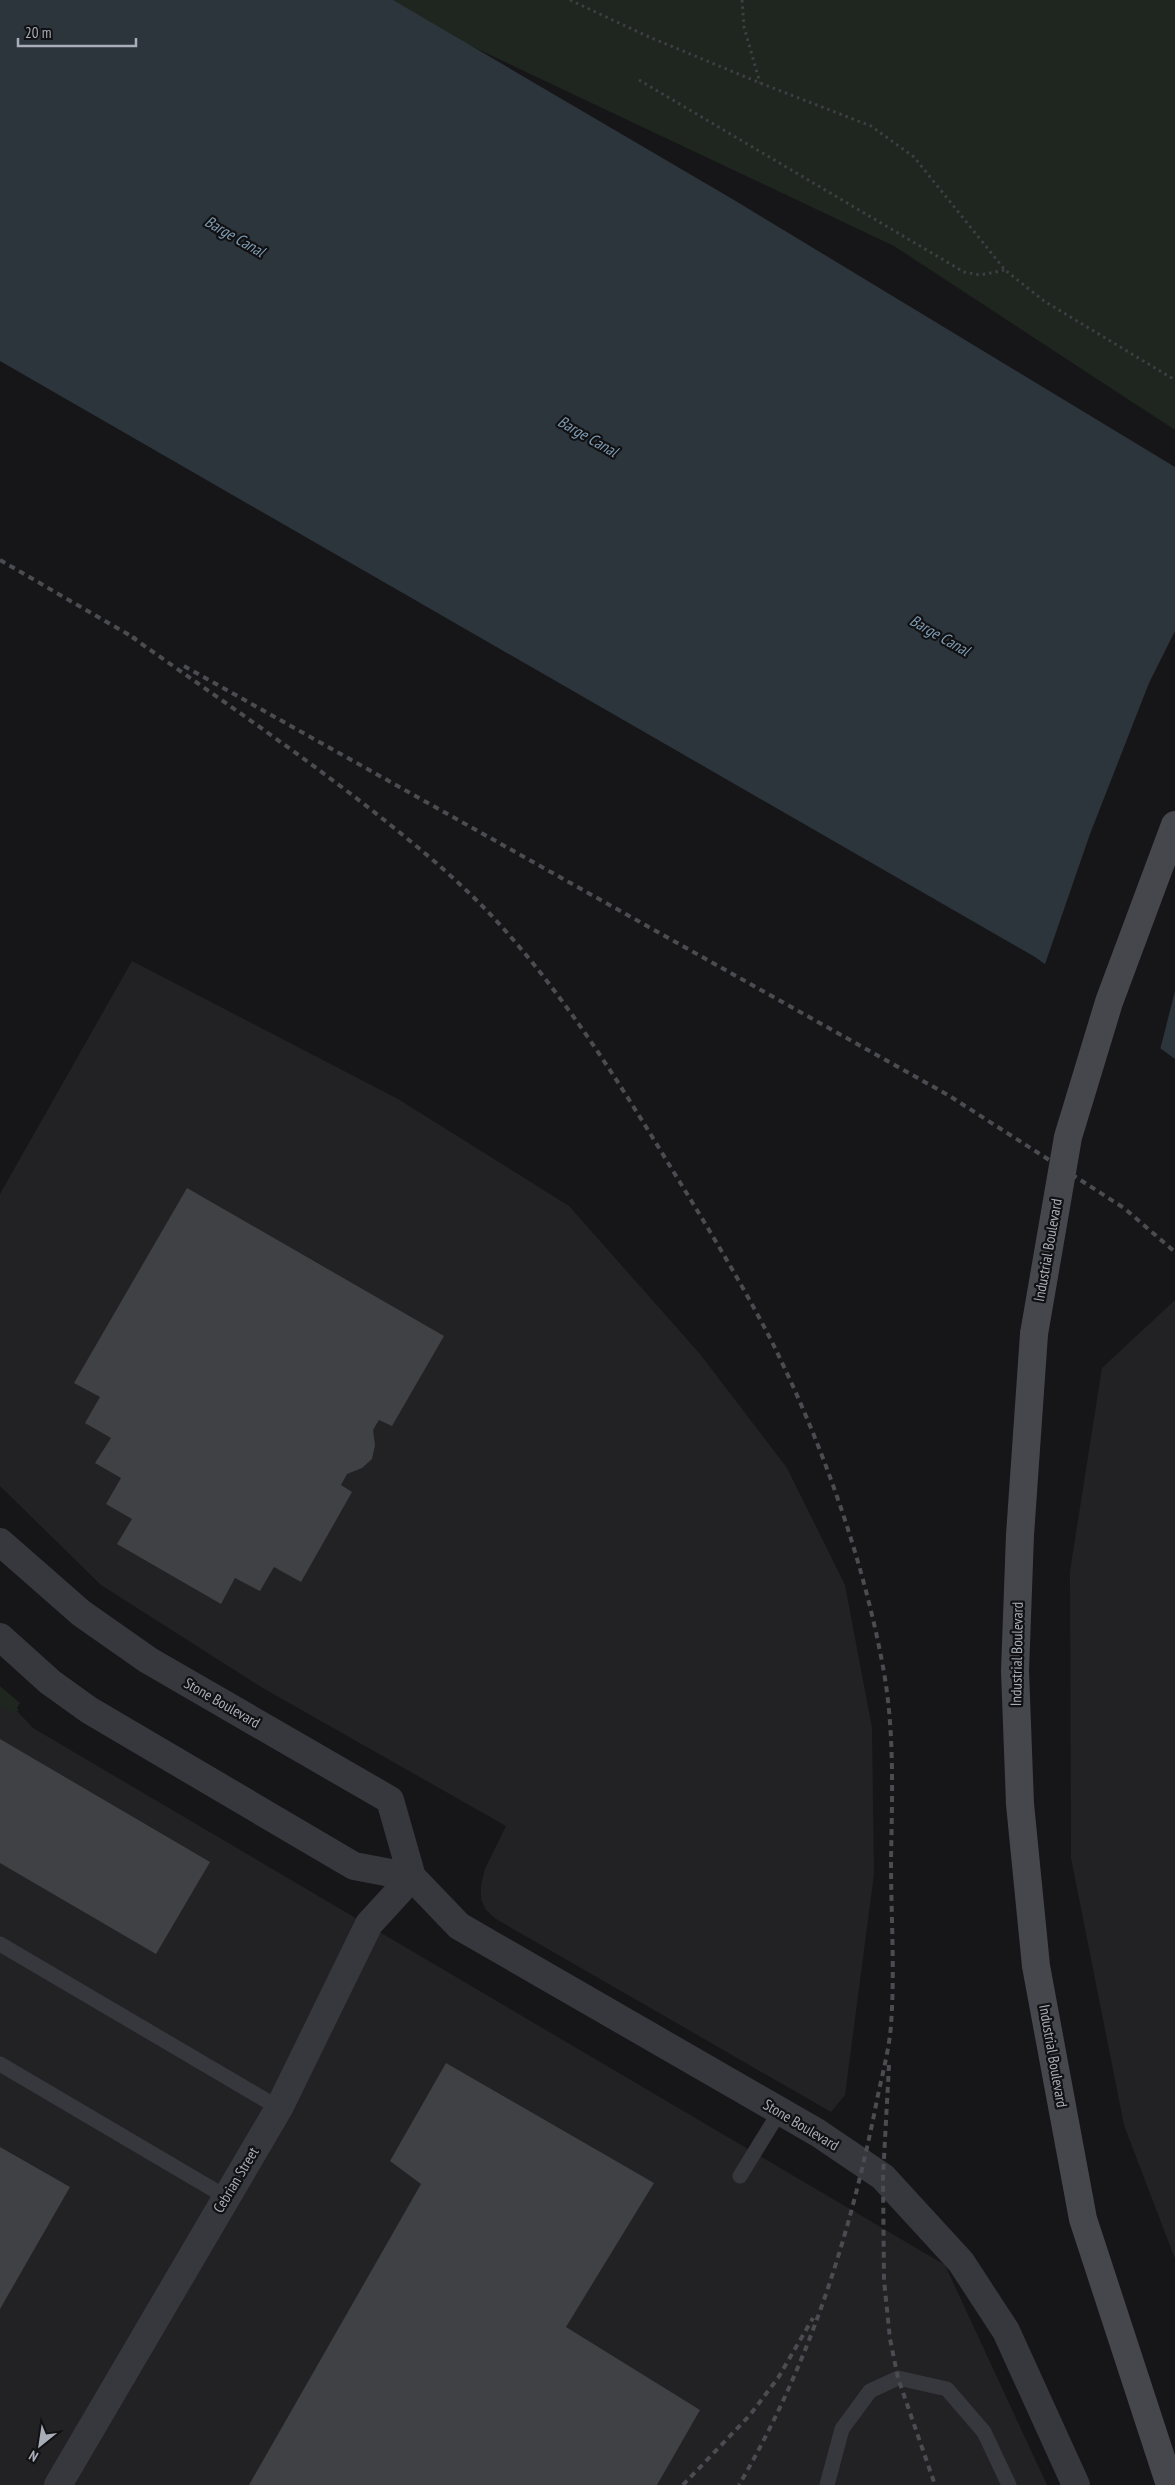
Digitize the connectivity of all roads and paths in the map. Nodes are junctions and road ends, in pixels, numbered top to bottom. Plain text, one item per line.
1 (570, 0) edge
2 (742, 0) edge
3 (639, 80) dead end
4 (760, 83) junction
5 (1005, 270) junction
6 (1175, 380) edge
7 (1175, 825) edge
8 (0, 1542) edge
9 (0, 1637) edge
10 (412, 1877) junction
11 (0, 1944) edge
12 (0, 2064) edge
13 (279, 2108) junction
14 (780, 2112) junction
15 (740, 2176) dead end
16 (226, 2197) junction
17 (58, 2485) edge
18 (827, 2485) edge
19 (1009, 2485) edge
20 (1076, 2485) edge
21 (1170, 2485) edge

1 - 4 path
2 - 4 path
3 - 5 path
4 - 5 path
5 - 6 path
7 - 21 main road, Industrial Boulevard, bridge
8 - 10 street, Stone Boulevard
9 - 10 street
10 - 13 street, Cebrian Street
10 - 14 street, Stone Boulevard
11 - 13 lane
12 - 16 lane
13 - 16 street, Cebrian Street
14 - 15 lane
14 - 20 street, Stone Boulevard
16 - 17 street, Cebrian Street
18 - 19 lane

